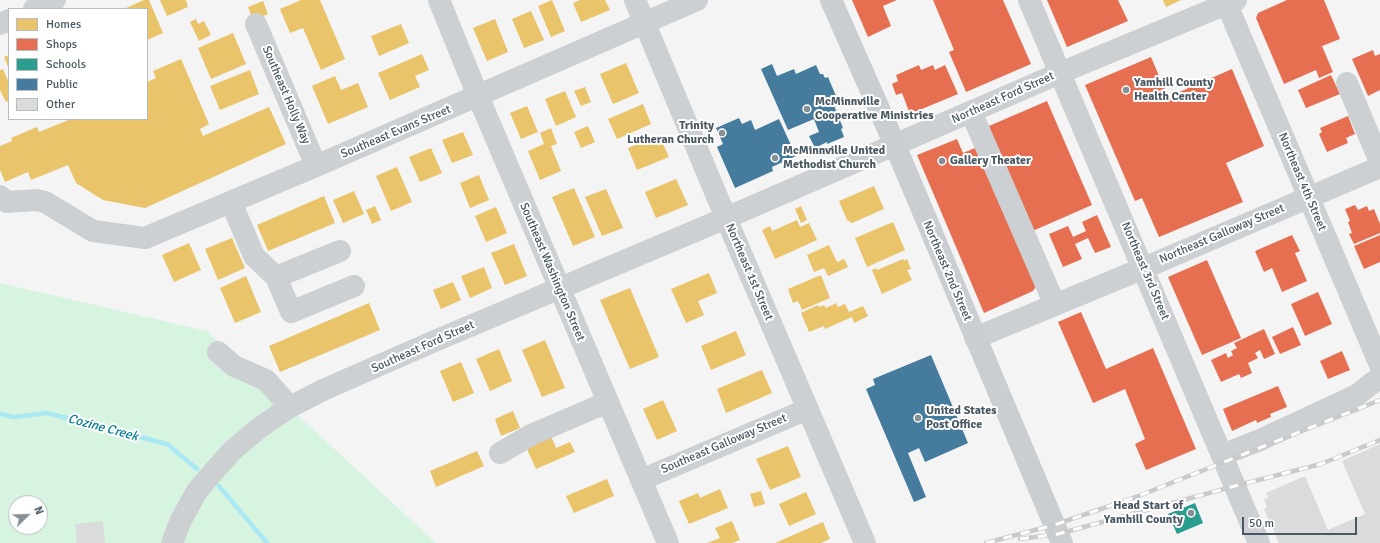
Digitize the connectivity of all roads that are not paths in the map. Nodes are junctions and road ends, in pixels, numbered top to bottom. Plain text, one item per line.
1 (55, 0) edge
2 (438, 0) edge
3 (635, 0) edge
4 (697, 0) edge
5 (831, 0) edge
6 (1029, 0) edge
7 (1229, 1) edge
8 (35, 8) edge
9 (644, 22) junction
10 (256, 24) dead end
11 (1060, 73) junction
12 (1347, 83) dead end
13 (478, 96) junction
14 (971, 112) junction
15 (895, 146) junction
16 (1380, 162) edge
17 (316, 166) junction
18 (1380, 167) edge
19 (0, 196) edge
20 (1308, 197) junction
21 (231, 202) junction
22 (726, 218) junction
23 (340, 251) dead end
24 (1144, 268) junction
25 (276, 277) junction
26 (354, 286) dead end
27 (559, 288) junction
28 (1055, 305) junction
29 (975, 338) junction
30 (218, 352) dead end
31 (1380, 365) edge
32 (1380, 377) edge
33 (608, 402) junction
34 (290, 407) junction
35 (808, 409) junction
36 (500, 454) dead end
37 (1222, 455) junction
38 (641, 480) junction
39 (172, 543) edge
40 (668, 543) edge
41 (865, 543) edge
42 (1062, 543) edge
43 (1260, 543) edge

1 - 8 street
2 - 13 street, Southeast Washington Street
3 - 9 street, Northeast 1st Street
4 - 9 street, Southeast Evans Street
5 - 15 main road, Northeast 2nd Street
6 - 11 street, Northeast 3rd Street
7 - 11 street, Northeast Ford Street
7 - 20 street, Northeast 4th Street
9 - 13 street, Southeast Evans Street
9 - 22 street, Northeast 1st Street
10 - 17 street, Southeast Holly Way
11 - 14 street, Northeast Ford Street
11 - 24 street, Northeast 3rd Street
12 - 16 street
13 - 17 street, Southeast Evans Street
13 - 27 street, Southeast Washington Street
14 - 15 street, Northeast Ford Street
14 - 28 street
15 - 22 street, Northeast Ford Street
15 - 29 main road, Northeast 2nd Street
17 - 21 street, Southeast Evans Street
18 - 20 street, Northeast Galloway Street
19 - 21 street, Southeast Evans Street
20 - 24 street, Northeast Galloway Street
20 - 31 street, Northeast 4th Street
21 - 25 street
22 - 27 street, Southeast Ford Street
22 - 35 street, Northeast 1st Street
23 - 25 street
24 - 28 street, Northeast Galloway Street
24 - 37 street, Northeast 3rd Street
25 - 26 street
27 - 33 street, Southeast Washington Street
27 - 34 street, Southeast Ford Street
28 - 29 street, Northeast Galloway Street
29 - 42 main road, Northeast 2nd Street
30 - 34 street
32 - 37 street
33 - 36 street
33 - 38 street, Southeast Washington Street
34 - 39 street, Southeast Ford Street
35 - 38 street, Southeast Galloway Street
35 - 41 street, Northeast 1st Street
37 - 43 street, Northeast 3rd Street
38 - 40 street, Southeast Washington Street

